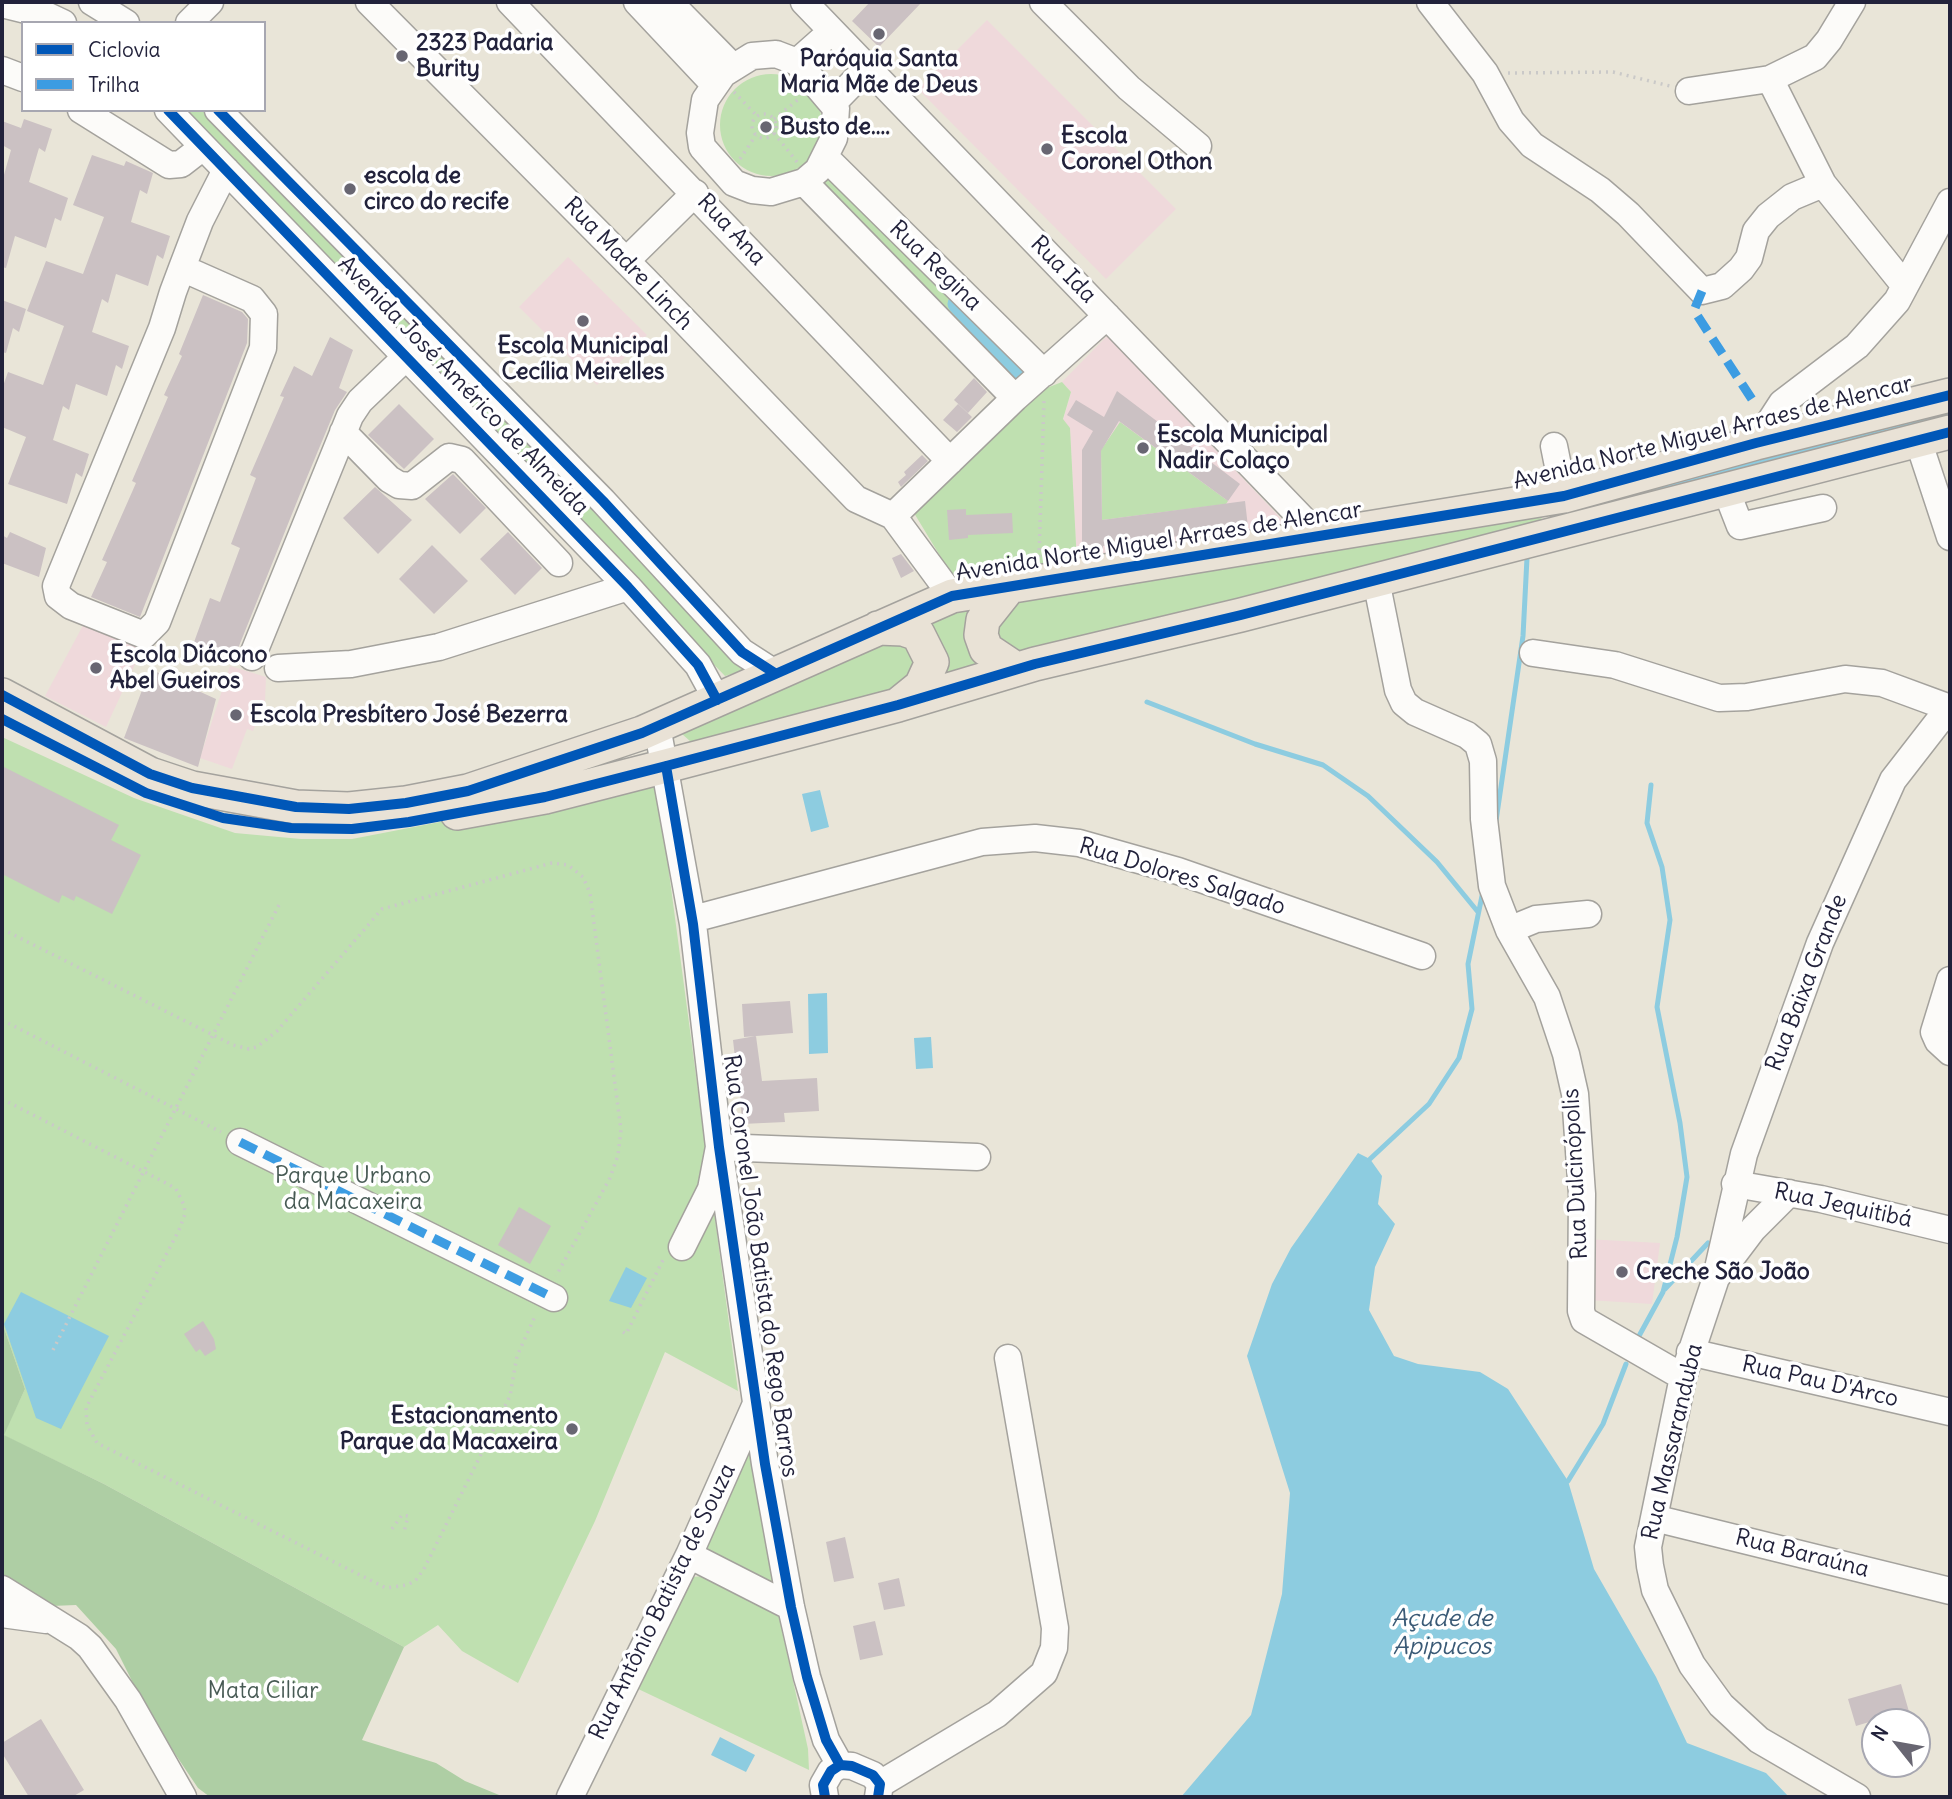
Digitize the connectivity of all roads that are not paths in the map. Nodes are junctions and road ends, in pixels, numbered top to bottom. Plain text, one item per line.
1 (210, 2) edge
2 (369, 2) edge
3 (510, 2) edge
4 (637, 2) edge
5 (669, 2) edge
6 (1043, 2) edge
7 (1430, 2) edge
8 (1852, 2) edge
9 (2, 4) edge
10 (821, 12) edge
11 (59, 21) edge
12 (192, 21) edge
13 (797, 62) junction
14 (867, 68) junction
15 (2, 70) edge
16 (21, 77) edge
17 (725, 79) junction
18 (1770, 79) junction
19 (1689, 91) road end
20 (834, 102) junction
21 (84, 112) edge
22 (170, 112) edge
23 (220, 112) edge
24 (1198, 146) dead end
25 (203, 147) junction
26 (705, 151) junction
27 (226, 170) junction
28 (811, 170) junction
29 (735, 175) junction
30 (1824, 184) junction
31 (694, 192) junction
32 (1950, 202) edge
33 (626, 261) junction
34 (182, 268) junction
35 (1905, 286) junction
36 (1107, 316) junction
37 (406, 357) junction
38 (1044, 373) junction
39 (1950, 395) edge
40 (1015, 398) junction
41 (343, 432) junction
42 (1950, 432) edge
43 (1918, 440) junction
44 (1756, 443) junction
45 (1555, 446) dead end
46 (950, 461) junction
47 (1726, 489) junction
48 (1564, 496) junction
49 (1823, 508) dead end
50 (893, 516) junction
51 (1950, 537) edge
52 (1321, 538) junction
53 (559, 563) dead end
54 (1376, 580) junction
55 (1024, 583) junction
56 (628, 587) junction
57 (952, 596) junction
58 (878, 628) junction
59 (1533, 653) dead end
60 (252, 657) dead end
61 (278, 668) dead end
62 (1016, 669) junction
63 (774, 672) junction
64 (2, 695) edge
65 (718, 700) junction
66 (898, 705) junction
67 (1950, 710) edge
68 (2, 719) edge
69 (657, 726) junction
70 (666, 766) junction
71 (1588, 914) dead end
72 (692, 919) junction
73 (1509, 930) junction
74 (1422, 956) dead end
75 (1950, 980) edge
76 (1942, 1042) edge
77 (240, 1142) road end
78 (719, 1147) junction
79 (977, 1157) dead end
80 (1735, 1185) junction
81 (1789, 1194) junction
82 (1950, 1230) edge
83 (675, 1250) road end
84 (1716, 1278) junction
85 (554, 1298) dead end
86 (1008, 1358) dead end
87 (1687, 1365) junction
88 (755, 1406) junction
89 (1950, 1412) edge
90 (1654, 1518) junction
91 (689, 1555) junction
92 (2, 1589) edge
93 (1950, 1591) edge
94 (791, 1607) junction
95 (2, 1614) edge
96 (54, 1622) junction
97 (840, 1765) junction
98 (879, 1791) edge
99 (183, 1797) edge
100 (570, 1797) edge
101 (825, 1797) edge
102 (1857, 1797) edge

1 - 12 street
2 - 33 street, Rua Madre Linch
3 - 31 street, Rua Ana
4 - 17 street
5 - 17 street
6 - 24 street
7 - 30 street
8 - 18 street
9 - 11 street
10 - 13 street
10 - 14 street, Rua Ida
13 - 17 street
13 - 20 street
14 - 20 street
14 - 36 street, Rua Ida
15 - 16 street
17 - 26 street
18 - 19 street
18 - 30 street
20 - 28 street
21 - 25 street
22 - 25 street, Avenida José Américo de Almeida
23 - 63 street, Avenida José Américo de Almeida
25 - 27 street, Avenida José Américo de Almeida
26 - 29 street
26 - 31 street
27 - 34 street
27 - 37 street, Avenida José Américo de Almeida
28 - 29 street
28 - 38 street, Rua Regina
28 - 40 street, Rua Regina
29 - 31 street
30 - 35 street
31 - 33 street
31 - 46 street, Rua Ana
32 - 35 street
33 - 50 street, Rua Madre Linch
34 - 34 street
35 - 44 street
36 - 38 street
36 - 52 street, Rua Ida
37 - 41 street
37 - 56 street, Avenida José Américo de Almeida
38 - 40 street
39 - 44 main road, Avenida Norte Miguel Arraes de Alencar
40 - 46 street
41 - 53 street
41 - 60 street
42 - 43 main road
43 - 47 main road
43 - 51 street
44 - 48 main road, Avenida Norte Miguel Arraes de Alencar
45 - 48 street
46 - 50 street
47 - 49 street
47 - 54 main road
48 - 52 main road, Avenida Norte Miguel Arraes de Alencar
50 - 57 street
52 - 55 main road, Avenida Norte Miguel Arraes de Alencar
54 - 62 main road
54 - 73 street, Rua Dulcinópolis
55 - 57 main road, Avenida Norte Miguel Arraes de Alencar
55 - 62 main road
56 - 61 street
56 - 65 street, Avenida José Américo de Almeida
57 - 58 main road, Avenida Norte Miguel Arraes de Alencar
58 - 63 main road, Avenida Norte Miguel Arraes de Alencar
58 - 66 main road
59 - 67 street
62 - 66 main road
63 - 65 main road, Avenida Norte Miguel Arraes de Alencar
64 - 69 main road, Avenida Norte Miguel Arraes de Alencar
65 - 69 main road, Avenida Norte Miguel Arraes de Alencar
66 - 70 main road
67 - 80 street, Rua Baixa Grande
68 - 70 main road
69 - 70 street, Rua Coronel João Batista do Rego Barros
70 - 72 street, Rua Coronel João Batista do Rego Barros
71 - 73 street
72 - 74 street, Rua Dolores Salgado
72 - 78 street, Rua Coronel João Batista do Rego Barros
73 - 87 street, Rua Dulcinópolis
75 - 76 street
77 - 85 street
78 - 79 street
78 - 83 street
78 - 88 street, Rua Coronel João Batista do Rego Barros
80 - 81 street, Rua Jequitibá
80 - 84 street, Rua Baixa Grande
81 - 82 street, Rua Jequitibá
81 - 84 street, Rua Massaranduba
84 - 87 street, Rua Massaranduba
86 - 98 street
87 - 89 street, Rua Pau D'Arco
87 - 90 street, Rua Massaranduba
88 - 91 street, Rua Antônio Batista de Souza
88 - 94 street, Rua Coronel João Batista do Rego Barros
90 - 93 street, Rua Baraúna
90 - 102 street, Rua Massaranduba
91 - 94 street
91 - 100 street, Rua Antônio Batista de Souza
92 - 96 street
94 - 97 street, Rua Coronel João Batista do Rego Barros
95 - 96 street
96 - 99 street
97 - 98 street
97 - 101 street

